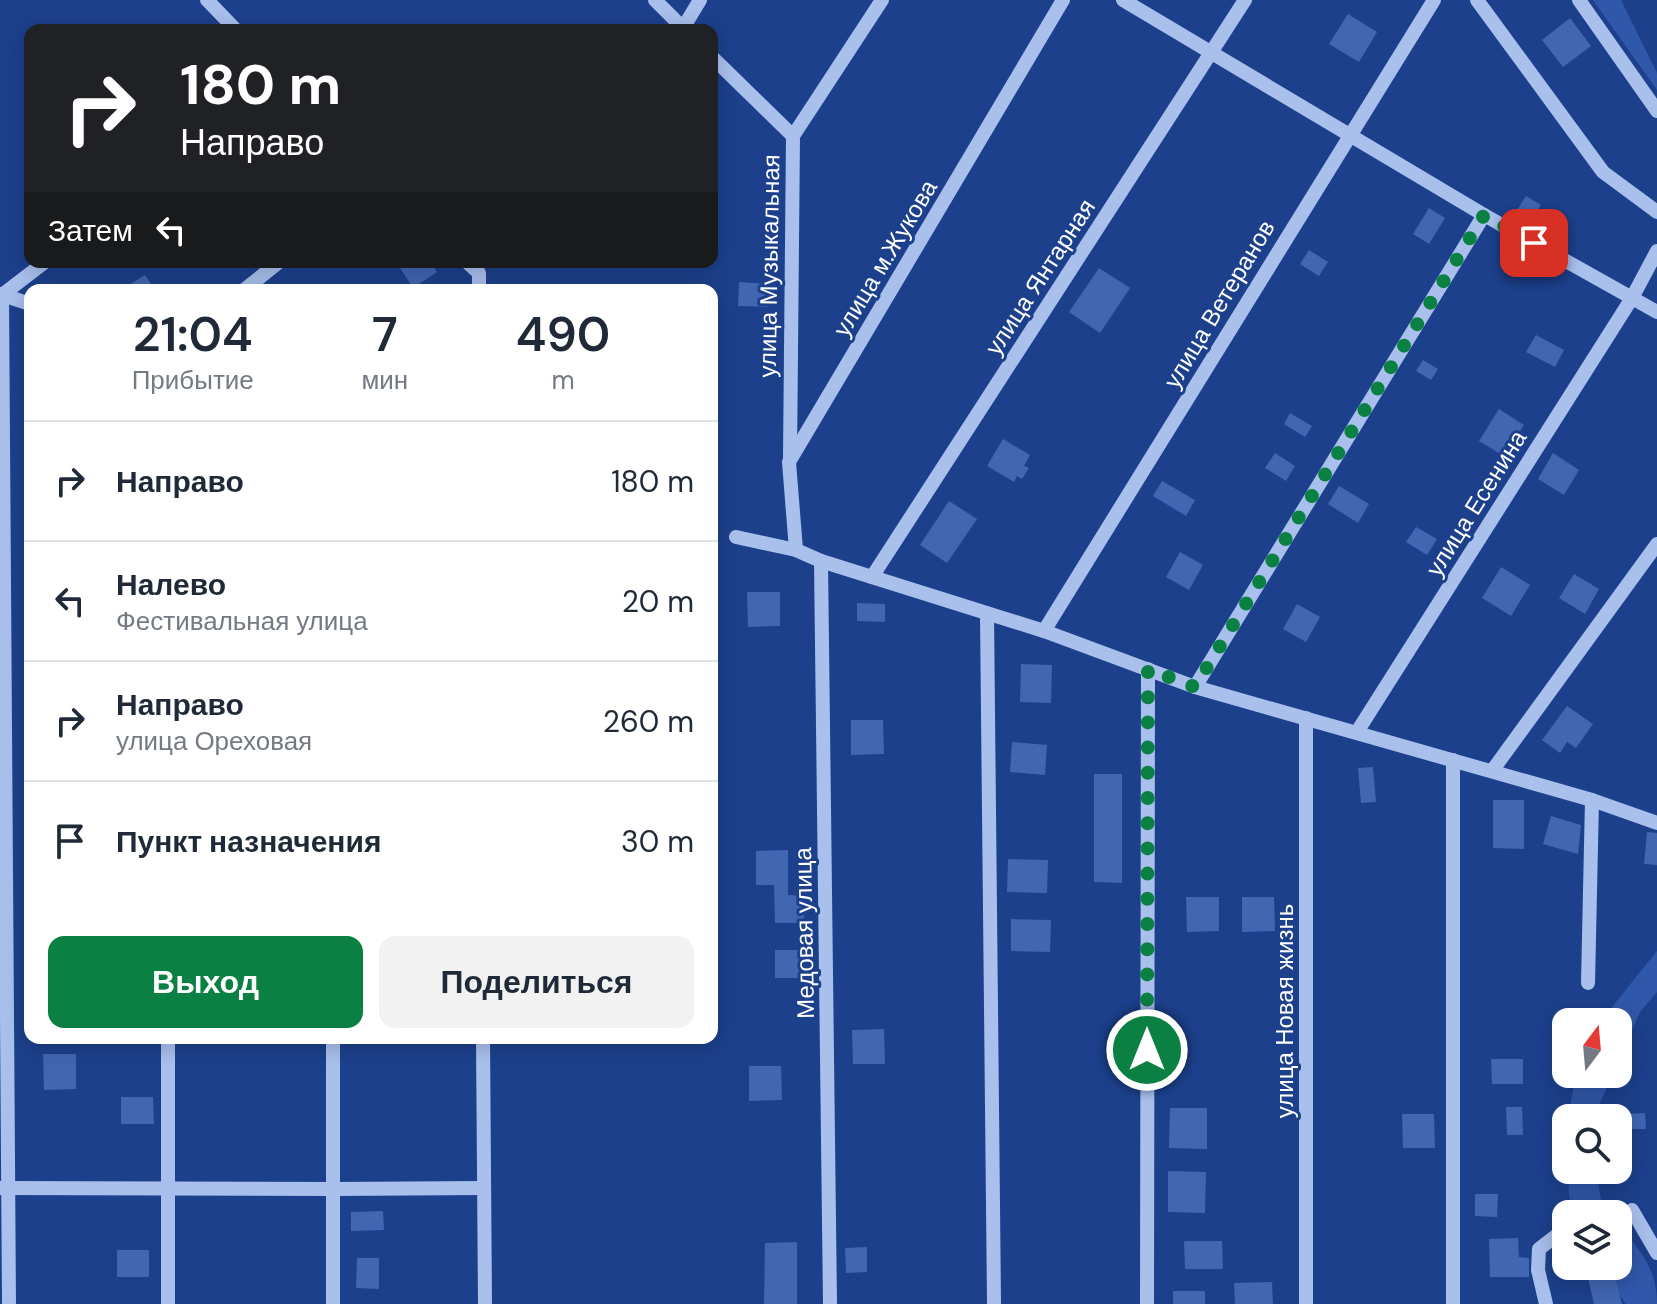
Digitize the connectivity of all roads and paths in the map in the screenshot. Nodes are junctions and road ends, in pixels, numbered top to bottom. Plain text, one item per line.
1 (207, 0) edge
2 (655, 0) edge
3 (700, 0) edge
4 (882, 0) edge
5 (1063, 0) edge
6 (1123, 0) edge
7 (1245, 0) edge
8 (1434, 0) edge
9 (1477, 0) edge
10 (1579, 0) edge
11 (230, 24) edge
12 (679, 24) edge
13 (687, 24) edge
14 (1212, 52) junction
15 (718, 63) edge
16 (1657, 111) edge
17 (1350, 133) junction
18 (793, 136) junction
19 (1657, 212) edge
20 (1484, 215) junction
21 (1657, 251) edge
22 (37, 268) edge
23 (272, 268) edge
24 (252, 284) edge
25 (1, 295) edge
26 (1632, 298) junction
27 (24, 302) edge
28 (1657, 312) edge
29 (789, 462) junction
30 (736, 537) dead end
31 (1657, 544) edge
32 (796, 550) junction
33 (821, 561) junction
34 (872, 577) junction
35 (987, 614) junction
36 (1044, 631) junction
37 (1148, 669) junction
38 (1195, 687) junction
39 (1306, 718) junction
40 (1357, 732) junction
41 (1453, 760) junction
42 (1492, 771) junction
43 (1592, 800) junction
44 (1657, 823) edge
45 (1588, 983) dead end
46 (168, 1044) edge
47 (333, 1044) edge
48 (483, 1044) edge
49 (4, 1188) edge
50 (484, 1188) junction
51 (168, 1189) junction
52 (333, 1189) junction
53 (1632, 1210) dead end
54 (1552, 1239) edge
55 (1657, 1253) edge
56 (9, 1304) edge
57 (168, 1304) edge
58 (333, 1304) edge
59 (485, 1304) edge
60 (830, 1304) edge
61 (994, 1304) edge
62 (1147, 1304) edge
63 (1306, 1304) edge
64 (1453, 1304) edge
65 (1546, 1304) edge

1 - 11 street
2 - 12 street
3 - 13 street
4 - 18 street
5 - 29 street, улица м.Жукова
6 - 14 street
7 - 14 street, улица Янтарная
8 - 17 street, улица Ветеранов
9 - 19 street
10 - 16 street
14 - 17 street
14 - 34 street, улица Янтарная
15 - 18 street, улица Музыкальная
17 - 20 street
17 - 36 street, улица Ветеранов
18 - 29 street, улица Музыкальная
20 - 26 street
20 - 38 street
21 - 26 street, улица Есенина
22 - 25 street
23 - 24 street
25 - 27 street
25 - 49 street
26 - 28 street
26 - 40 street, улица Есенина
29 - 32 street
30 - 32 street
31 - 42 street
32 - 33 street
33 - 34 street
33 - 60 street, Медовая улица
34 - 35 street
35 - 36 street
35 - 61 street
36 - 37 street
37 - 38 street
37 - 62 street
38 - 39 street
39 - 40 street
39 - 63 street, улица Новая жизнь
40 - 41 street
41 - 42 street
41 - 64 street
42 - 43 street
43 - 44 street
43 - 45 street
46 - 51 street
47 - 52 street
48 - 50 street
49 - 51 street
49 - 56 street
50 - 52 street
50 - 59 street
51 - 52 street
51 - 57 street
52 - 58 street
53 - 55 street
54 - 65 street

